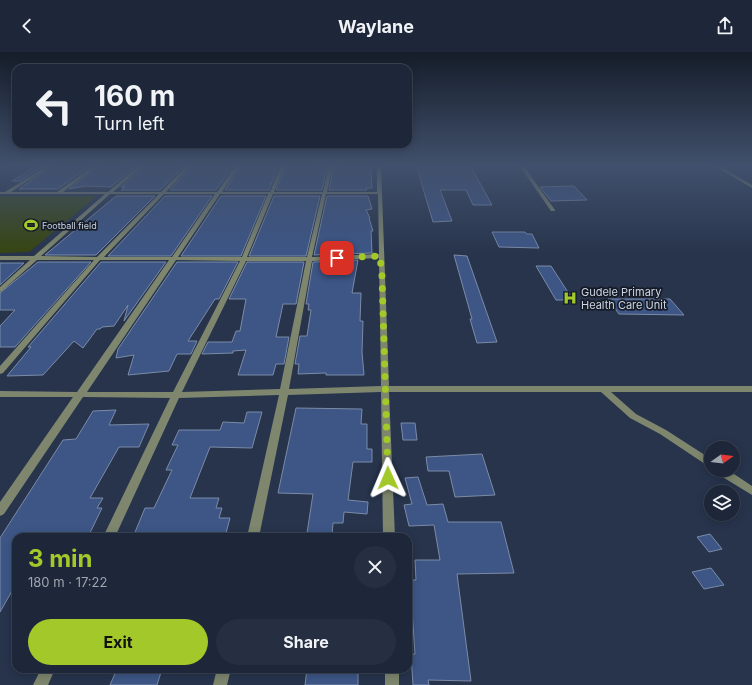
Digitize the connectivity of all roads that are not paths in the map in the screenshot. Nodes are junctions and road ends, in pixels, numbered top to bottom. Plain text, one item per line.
1 (107, 195) edge
2 (162, 195) edge
3 (219, 195) edge
4 (270, 195) edge
5 (323, 195) edge
6 (378, 195) edge
7 (542, 195) edge
8 (553, 210) dead end
9 (380, 256) junction
10 (0, 258) edge
11 (99, 258) junction
12 (244, 258) junction
13 (35, 259) junction
14 (173, 259) junction
15 (309, 259) junction
16 (0, 290) edge
17 (0, 371) edge
18 (386, 388) junction
19 (603, 389) junction
20 (752, 389) edge
21 (284, 392) junction
22 (0, 394) edge
23 (176, 394) junction
24 (80, 395) junction
25 (704, 459) edge
26 (731, 477) edge
27 (752, 491) edge
28 (0, 511) edge
29 (112, 533) edge
30 (253, 533) edge
31 (389, 533) edge
32 (46, 673) edge
33 (223, 673) edge
34 (392, 673) edge
35 (40, 685) edge
36 (220, 685) edge
37 (392, 685) edge

1 - 13 street
2 - 11 street
3 - 14 street
4 - 12 street
5 - 15 street
6 - 9 street
7 - 8 street
9 - 15 street
9 - 18 street
10 - 13 street
11 - 13 street
11 - 14 street
11 - 17 street
12 - 14 street
12 - 15 street
12 - 23 street
13 - 16 street
14 - 24 street
15 - 21 street
18 - 19 street
18 - 21 street
18 - 31 street
19 - 20 street
19 - 25 street
21 - 23 street
21 - 30 street
22 - 24 street
23 - 24 street
23 - 29 street
24 - 28 street
26 - 27 street
32 - 35 street
33 - 36 street
34 - 37 street

